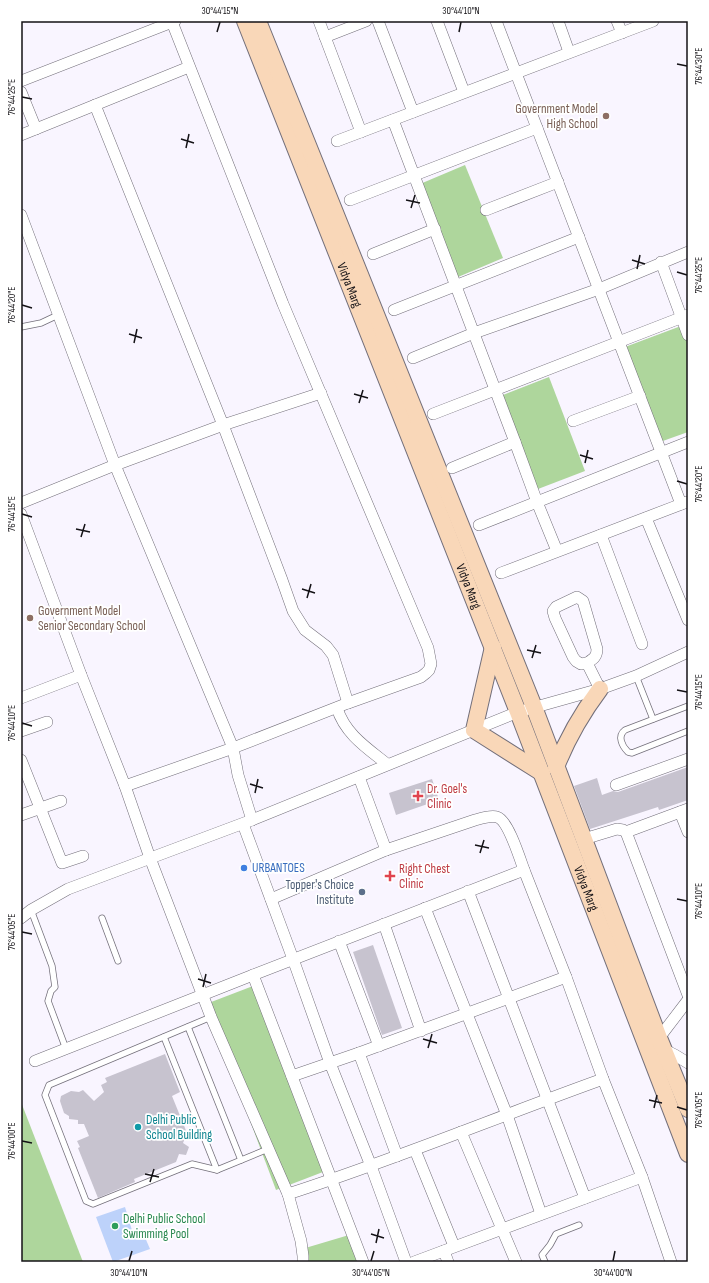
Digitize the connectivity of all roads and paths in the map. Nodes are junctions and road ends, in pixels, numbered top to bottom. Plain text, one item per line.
1 (245, 21) edge
2 (258, 21) edge
3 (319, 21) edge
4 (366, 21) edge
5 (378, 21) edge
6 (437, 21) edge
7 (496, 21) edge
8 (558, 21) edge
9 (617, 21) edge
10 (653, 21) edge
11 (174, 22) edge
12 (622, 33) junction
13 (325, 37) junction
14 (570, 52) junction
15 (189, 67) junction
16 (516, 73) junction
17 (21, 81) edge
18 (21, 92) edge
19 (464, 92) junction
20 (95, 105) junction
21 (413, 112) junction
22 (392, 120) junction
23 (537, 128) junction
24 (36, 129) junction
25 (361, 132) junction
26 (21, 135) edge
27 (336, 141) dead end
28 (414, 175) junction
29 (558, 182) junction
30 (350, 200) dead end
31 (486, 210) dead end
32 (21, 215) edge
33 (435, 229) junction
34 (579, 237) junction
35 (688, 252) edge
36 (373, 254) dead end
37 (661, 262) junction
38 (456, 285) junction
39 (599, 289) junction
40 (394, 310) dead end
41 (58, 315) junction
42 (685, 316) edge
43 (21, 328) edge
44 (474, 333) junction
45 (688, 335) edge
46 (619, 342) junction
47 (412, 358) dead end
48 (495, 389) junction
49 (321, 393) junction
50 (640, 396) junction
51 (433, 414) dead end
52 (573, 421) dead end
53 (223, 425) junction
54 (515, 442) junction
55 (688, 442) edge
56 (661, 453) junction
57 (115, 464) junction
58 (452, 468) dead end
59 (536, 502) junction
60 (21, 503) edge
61 (685, 503) edge
62 (21, 514) edge
63 (646, 518) junction
64 (479, 525) dead end
65 (601, 534) junction
66 (556, 551) junction
67 (501, 573) dead end
68 (688, 620) edge
69 (642, 644) dead end
70 (493, 647) junction
71 (688, 652) edge
72 (587, 663) junction
73 (81, 675) junction
74 (636, 676) junction
75 (600, 689) junction
76 (21, 698) edge
77 (348, 703) junction
78 (688, 706) edge
79 (534, 707) junction
80 (337, 708) junction
81 (518, 712) junction
82 (652, 719) junction
83 (47, 722) dead end
84 (474, 730) junction
85 (21, 731) edge
86 (688, 731) edge
87 (233, 748) junction
88 (688, 759) edge
89 (21, 760) edge
90 (387, 764) junction
91 (549, 770) junction
92 (359, 777) junction
93 (616, 785) dead end
94 (125, 786) junction
95 (61, 801) dead end
96 (40, 808) junction
97 (684, 810) edge
98 (21, 815) edge
99 (247, 822) junction
100 (626, 832) junction
101 (688, 832) edge
102 (584, 839) junction
103 (386, 850) junction
104 (83, 856) dead end
105 (150, 858) junction
106 (524, 870) junction
107 (468, 891) junction
108 (270, 899) junction
109 (425, 908) junction
110 (31, 910) junction
111 (21, 918) edge
112 (102, 918) dead end
113 (384, 924) junction
114 (339, 941) junction
115 (293, 959) junction
116 (118, 961) dead end
117 (253, 975) junction
118 (566, 977) junction
119 (688, 994) edge
120 (203, 995) junction
121 (509, 998) junction
122 (688, 1000) edge
123 (466, 1013) junction
124 (211, 1017) junction
125 (188, 1027) junction
126 (421, 1030) junction
127 (164, 1037) junction
128 (662, 1044) junction
129 (379, 1046) junction
130 (66, 1049) junction
131 (359, 1053) junction
132 (35, 1062) dead end
133 (330, 1063) junction
134 (688, 1064) edge
135 (292, 1076) junction
136 (602, 1079) junction
137 (547, 1099) junction
138 (688, 1109) edge
139 (507, 1116) junction
140 (461, 1132) junction
141 (268, 1149) junction
142 (415, 1150) junction
143 (688, 1154) edge
144 (397, 1156) junction
145 (241, 1160) junction
146 (371, 1166) junction
147 (217, 1170) junction
148 (642, 1177) junction
149 (332, 1180) junction
150 (288, 1194) junction
151 (585, 1198) junction
152 (541, 1214) junction
153 (579, 1225) dead end
154 (502, 1228) junction
155 (449, 1249) junction
156 (303, 1262) edge
157 (363, 1262) edge
158 (406, 1262) edge
159 (414, 1262) edge
160 (448, 1262) edge
161 (516, 1262) edge
162 (545, 1262) edge
163 (670, 1262) edge

1 - 70 main road, Vidya Marg
2 - 79 main road, Vidya Marg
3 - 13 street
4 - 13 street
5 - 21 street
6 - 19 street
7 - 16 street
8 - 14 street
9 - 12 street
10 - 12 street
11 - 15 street
11 - 17 street
12 - 14 street
13 - 25 street
14 - 16 street
15 - 20 street
15 - 49 street
16 - 19 street
16 - 23 street
18 - 24 street
19 - 21 street
20 - 24 street
20 - 53 street
21 - 22 street
22 - 25 street
22 - 28 street
23 - 28 street
23 - 29 street
24 - 26 street
25 - 27 street
28 - 30 street
28 - 33 street
29 - 31 street
29 - 34 street
32 - 41 street
33 - 36 street
33 - 38 street
34 - 38 street
34 - 39 street
35 - 37 street
37 - 39 street
37 - 42 street
38 - 40 street
38 - 44 street
39 - 44 street
39 - 46 street
41 - 43 lane
41 - 57 street
42 - 45 street
42 - 46 street
44 - 47 street
44 - 48 street
46 - 48 street
46 - 50 street
48 - 51 street
48 - 54 street
49 - 53 street
49 - 77 street
50 - 52 street
50 - 56 street
53 - 57 street
53 - 77 street
54 - 58 street
54 - 59 street
55 - 56 street
56 - 59 street
56 - 61 street
57 - 60 street
57 - 87 street
59 - 64 street
59 - 66 street
61 - 63 street
62 - 73 street
63 - 65 street
63 - 68 street
65 - 66 street
65 - 69 street
66 - 67 street
70 - 81 main road, Vidya Marg
70 - 84 main road
71 - 74 street
72 - 72 street
72 - 75 street
73 - 76 street
73 - 94 street
74 - 75 street
74 - 82 lane
75 - 79 street
75 - 91 main road
77 - 80 street
78 - 82 lane
79 - 81 street
79 - 91 main road, Vidya Marg
80 - 87 street
80 - 90 street
81 - 84 street
81 - 91 main road, Vidya Marg
82 - 86 lane
83 - 85 street
84 - 90 street
84 - 91 main road
87 - 94 street
87 - 99 street
88 - 93 street
89 - 96 street
90 - 92 street
91 - 102 main road, Vidya Marg
91 - 143 main road, Vidya Marg
92 - 99 street
92 - 103 street
94 - 105 street
95 - 96 street
96 - 98 street
96 - 104 street
97 - 100 street
97 - 101 street
99 - 105 street
99 - 108 street
100 - 102 street
100 - 119 street
102 - 128 main road, Vidya Marg
103 - 106 street
103 - 108 street
105 - 110 street
105 - 120 street
106 - 107 street
106 - 118 street
107 - 109 street
107 - 121 street
108 - 115 street
109 - 113 street
109 - 123 street
110 - 111 street
110 - 130 lane
112 - 116 lane
113 - 114 street
113 - 126 street
114 - 115 street
114 - 129 street
115 - 117 street
115 - 133 street
117 - 120 street
117 - 135 street
118 - 121 street
118 - 136 street
120 - 124 street
120 - 130 street
121 - 123 street
121 - 137 street
122 - 128 street
123 - 126 street
123 - 139 street
124 - 125 lane
124 - 141 street
125 - 127 lane
125 - 145 lane
126 - 129 street
127 - 147 lane
127 - 147 lane
128 - 134 street
128 - 138 main road, Vidya Marg
129 - 131 street
130 - 132 street
131 - 133 street
131 - 144 street
133 - 135 street
133 - 146 street
135 - 149 street
136 - 137 street
136 - 148 street
137 - 139 street
137 - 151 street
139 - 140 street
139 - 152 street
140 - 142 street
140 - 154 street
141 - 145 lane
141 - 150 street
142 - 144 street
142 - 155 street
144 - 146 street
145 - 147 lane
146 - 149 street
146 - 158 street
148 - 151 street
148 - 163 street
149 - 150 street
149 - 157 street
150 - 156 street
151 - 152 street
152 - 154 street
153 - 162 lane
154 - 155 street
154 - 161 street
155 - 159 street
155 - 160 street

